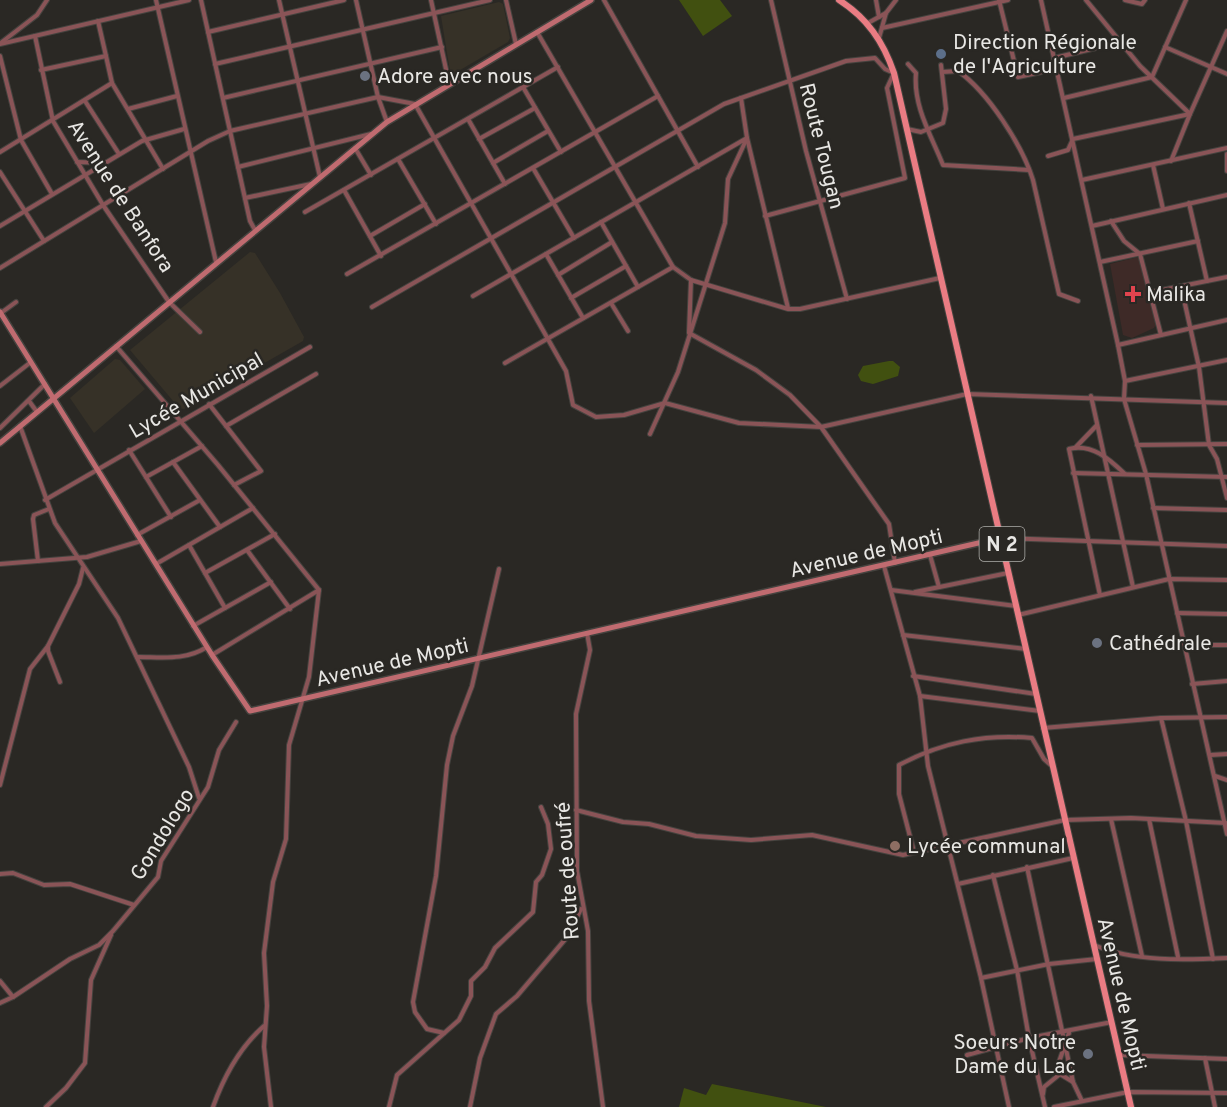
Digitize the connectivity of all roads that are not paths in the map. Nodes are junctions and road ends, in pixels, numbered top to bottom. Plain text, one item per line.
1 (47, 0) edge
2 (156, 0) edge
3 (189, 0) edge
4 (201, 0) edge
5 (279, 0) edge
6 (344, 0) edge
7 (356, 0) edge
8 (431, 0) edge
9 (490, 0) edge
10 (506, 0) edge
11 (591, 0) edge
12 (604, 0) edge
13 (771, 0) edge
14 (839, 0) edge
15 (876, 0) edge
16 (897, 0) edge
17 (1008, 0) edge
18 (1041, 0) edge
19 (1086, 0) edge
20 (1125, 0) edge
21 (1146, 0) edge
22 (1186, 0) edge
23 (999, 1) edge
24 (158, 8) junction
25 (434, 13) junction
26 (886, 14) junction
27 (282, 15) junction
28 (879, 17) junction
29 (98, 21) junction
30 (868, 23) junction
31 (882, 28) junction
32 (363, 30) junction
33 (1227, 31) edge
34 (208, 32) junction
35 (537, 32) junction
36 (35, 36) junction
37 (879, 38) junction
38 (1121, 42) junction
39 (0, 44) edge
40 (516, 44) junction
41 (290, 47) junction
42 (442, 47) junction
43 (1166, 47) junction
44 (0, 56) edge
45 (106, 56) junction
46 (1054, 58) junction
47 (215, 64) junction
48 (370, 64) junction
49 (908, 64) dead end
50 (941, 65) dead end
51 (558, 68) junction
52 (1212, 68) junction
53 (41, 70) junction
54 (942, 72) junction
55 (894, 73) junction
56 (1227, 74) edge
57 (1152, 77) junction
58 (6, 79) junction
59 (790, 80) junction
60 (0, 81) edge
61 (298, 81) junction
62 (449, 82) junction
63 (112, 83) junction
64 (523, 87) junction
65 (177, 96) junction
66 (658, 96) junction
67 (378, 97) junction
68 (223, 98) junction
69 (741, 98) junction
70 (1064, 98) junction
71 (85, 101) junction
72 (415, 104) junction
73 (535, 108) junction
74 (128, 110) junction
75 (306, 114) junction
76 (1190, 114) junction
77 (468, 119) junction
78 (53, 121) junction
79 (387, 122) junction
80 (906, 128) junction
81 (184, 129) junction
82 (230, 131) junction
83 (548, 131) junction
84 (678, 131) junction
85 (927, 131) junction
86 (595, 132) junction
87 (373, 134) junction
88 (434, 138) junction
89 (747, 138) junction
90 (479, 139) junction
91 (1073, 139) junction
92 (21, 140) junction
93 (146, 140) junction
94 (314, 148) junction
95 (356, 148) junction
96 (1227, 148) edge
97 (189, 152) junction
98 (561, 152) junction
99 (0, 153) edge
100 (119, 154) junction
101 (1227, 154) edge
102 (1048, 156) dead end
103 (398, 159) junction
104 (1171, 161) junction
105 (77, 162) junction
106 (106, 163) junction
107 (493, 163) junction
108 (1153, 165) junction
109 (698, 166) junction
110 (238, 167) junction
111 (615, 167) junction
112 (533, 168) junction
113 (163, 169) junction
114 (1029, 170) junction
115 (1227, 171) edge
116 (0, 172) edge
117 (371, 175) junction
118 (86, 176) junction
119 (320, 177) junction
120 (1082, 180) junction
121 (311, 184) junction
122 (505, 184) junction
123 (344, 190) junction
124 (52, 194) junction
125 (1227, 195) edge
126 (245, 198) junction
127 (636, 202) junction
128 (819, 202) junction
129 (553, 203) junction
130 (1189, 203) junction
131 (424, 204) junction
132 (471, 204) junction
133 (103, 205) junction
134 (1163, 209) junction
135 (24, 211) junction
136 (305, 212) dead end
137 (765, 216) junction
138 (1111, 221) junction
139 (601, 222) junction
140 (436, 224) junction
141 (0, 226) edge
142 (1092, 226) junction
143 (255, 230) junction
144 (370, 236) junction
145 (491, 238) junction
146 (574, 238) junction
147 (44, 241) junction
148 (1198, 241) junction
149 (612, 242) junction
150 (546, 254) junction
151 (1140, 254) junction
152 (381, 255) junction
153 (216, 262) junction
154 (1100, 262) junction
155 (626, 266) junction
156 (673, 267) junction
157 (0, 268) edge
158 (346, 274) dead end
159 (511, 274) junction
160 (558, 275) junction
161 (1227, 277) edge
162 (941, 278) junction
163 (691, 280) junction
164 (1207, 281) junction
165 (705, 283) junction
166 (1181, 286) junction
167 (638, 287) junction
168 (1152, 292) junction
169 (473, 296) dead end
170 (571, 298) junction
171 (847, 299) junction
172 (1078, 301) dead end
173 (16, 302) dead end
174 (169, 302) junction
175 (611, 303) junction
176 (372, 307) dead end
177 (788, 309) junction
178 (0, 313) edge
179 (583, 319) junction
180 (1227, 320) edge
181 (1190, 328) junction
182 (628, 331) dead end
183 (200, 332) dead end
184 (689, 333) junction
185 (1161, 335) junction
186 (548, 339) junction
187 (1118, 345) junction
188 (116, 346) junction
189 (310, 347) dead end
190 (1227, 360) edge
191 (31, 362) junction
192 (505, 363) dead end
193 (1198, 367) junction
194 (316, 374) dead end
195 (1125, 381) junction
196 (45, 384) junction
197 (0, 385) edge
198 (967, 394) junction
199 (1091, 396) junction
200 (54, 398) junction
201 (1124, 399) junction
202 (29, 401) junction
203 (665, 403) junction
204 (1202, 403) junction
205 (209, 404) junction
206 (1225, 404) edge
207 (37, 412) junction
208 (180, 421) junction
209 (1097, 424) junction
210 (20, 426) junction
211 (226, 426) junction
212 (821, 427) junction
213 (0, 428) edge
214 (650, 434) dead end
215 (0, 443) edge
216 (1227, 444) edge
217 (1137, 445) junction
218 (1209, 445) junction
219 (202, 446) junction
220 (1076, 448) junction
221 (129, 450) junction
222 (1105, 456) junction
223 (173, 462) junction
224 (96, 469) junction
225 (1073, 473) junction
226 (1110, 473) junction
227 (1125, 474) junction
228 (1146, 474) junction
229 (146, 477) junction
230 (1225, 477) edge
231 (234, 485) junction
232 (1227, 498) edge
233 (45, 500) junction
234 (200, 500) junction
235 (253, 508) junction
236 (1153, 508) junction
237 (49, 509) junction
238 (1227, 510) edge
239 (171, 517) junction
240 (220, 527) junction
241 (274, 534) junction
242 (137, 535) junction
243 (1000, 538) junction
244 (141, 541) junction
245 (1088, 541) junction
246 (1123, 542) junction
247 (1161, 543) junction
248 (189, 545) junction
249 (1227, 546) edge
250 (247, 550) junction
251 (930, 555) junction
252 (77, 558) junction
253 (38, 561) junction
254 (895, 563) junction
255 (0, 564) edge
256 (156, 564) junction
257 (884, 566) junction
258 (83, 567) junction
259 (499, 569) dead end
260 (205, 573) junction
261 (1008, 573) junction
262 (1169, 579) junction
263 (1227, 580) edge
264 (271, 582) junction
265 (939, 587) junction
266 (1133, 587) junction
267 (319, 590) junction
268 (891, 590) junction
269 (911, 593) junction
270 (1100, 595) junction
271 (1016, 606) junction
272 (225, 608) junction
273 (290, 609) junction
274 (1177, 613) junction
275 (1227, 614) edge
276 (1018, 615) junction
277 (193, 626) junction
278 (587, 633) junction
279 (903, 635) junction
280 (1184, 645) junction
281 (1227, 645) edge
282 (48, 646) junction
283 (207, 647) junction
284 (1026, 650) junction
285 (212, 655) junction
286 (137, 657) junction
287 (480, 658) junction
288 (913, 676) junction
289 (1227, 681) edge
290 (60, 682) dead end
291 (1192, 684) junction
292 (1036, 694) junction
293 (920, 696) junction
294 (302, 700) junction
295 (1040, 711) junction
296 (1201, 717) junction
297 (1227, 717) edge
298 (1161, 718) junction
299 (236, 722) dead end
300 (1044, 728) junction
301 (928, 750) junction
302 (1227, 754) edge
303 (1210, 755) junction
304 (1053, 767) junction
305 (1215, 776) junction
306 (1227, 780) edge
307 (0, 785) edge
308 (199, 798) junction
309 (541, 807) dead end
310 (576, 810) junction
311 (1111, 819) junction
312 (1149, 819) junction
313 (1065, 820) junction
314 (1186, 821) junction
315 (1226, 823) edge
316 (1227, 834) edge
317 (948, 844) junction
318 (914, 852) junction
319 (1073, 858) junction
320 (1027, 867) junction
321 (0, 874) edge
322 (993, 875) junction
323 (958, 884) junction
324 (134, 905) junction
325 (582, 908) junction
326 (113, 931) junction
327 (1094, 944) junction
328 (1142, 956) junction
329 (1178, 957) junction
330 (1227, 958) edge
331 (1097, 959) junction
332 (1213, 959) junction
333 (1049, 964) junction
334 (1017, 970) junction
335 (981, 978) junction
336 (0, 981) edge
337 (13, 997) junction
338 (0, 1003) edge
339 (1112, 1022) junction
340 (264, 1025) junction
341 (1069, 1032) junction
342 (444, 1033) junction
343 (1062, 1034) junction
344 (1029, 1038) junction
345 (1065, 1044) junction
346 (996, 1048) junction
347 (967, 1054) dead end
348 (1120, 1055) junction
349 (1205, 1058) junction
350 (1227, 1059) edge
351 (1060, 1074) junction
352 (1073, 1082) junction
353 (1128, 1092) junction
354 (1212, 1092) junction
355 (1227, 1093) edge
356 (1043, 1096) junction
357 (1082, 1101) junction
358 (46, 1107) edge
359 (213, 1107) edge
360 (271, 1107) edge
361 (389, 1107) edge
362 (470, 1107) edge
363 (603, 1107) edge
364 (1009, 1107) edge
365 (1045, 1107) edge
366 (1054, 1107) edge
367 (1131, 1107) edge
368 (1215, 1107) edge

1 - 39 street
2 - 24 street
3 - 24 street
4 - 34 street
5 - 27 street
6 - 27 street
7 - 32 street
8 - 25 street
9 - 25 street
10 - 40 street
11 - 35 street, Avenue de Banfora
12 - 66 street
13 - 59 street, Route Tougan
14 - 30 main road, Avenue de Mopti / N 2
15 - 28 street
16 - 26 street
17 - 23 street
18 - 46 street
19 - 38 street
20 - 21 street
22 - 43 street
23 - 31 street
23 - 46 street
24 - 29 street
24 - 65 street
25 - 32 street
25 - 42 street
26 - 28 street
26 - 31 street
27 - 34 street
27 - 41 street
28 - 30 street
29 - 36 street
29 - 45 street
30 - 37 main road, Avenue de Mopti / N 2
31 - 37 street
32 - 41 street
32 - 48 street
33 - 52 street
34 - 47 street
35 - 40 street, Avenue de Banfora
35 - 51 street
36 - 39 street
36 - 53 street, Avenue de Banfora
37 - 55 main road, Avenue de Mopti / N 2
38 - 46 street
38 - 57 street
40 - 62 street, Avenue de Banfora
41 - 47 street
41 - 61 street
42 - 48 street
42 - 62 street
43 - 52 street
43 - 57 street
44 - 58 street
45 - 53 street
45 - 63 street
46 - 70 street
47 - 68 street
48 - 61 street
48 - 67 street
49 - 85 street
50 - 54 street
51 - 64 street
51 - 86 street
52 - 56 street
52 - 76 street
53 - 78 street, Avenue de Banfora
54 - 85 street
54 - 114 street
55 - 59 street
55 - 80 main road, Avenue de Mopti / N 2
55 - 128 street
57 - 70 street
57 - 76 street
58 - 60 street
58 - 92 street
59 - 69 street
59 - 128 street, Route Tougan
61 - 68 street
61 - 75 street
62 - 72 street, Avenue de Banfora
63 - 71 street
63 - 74 street
64 - 73 street
64 - 77 street
65 - 74 street
65 - 81 street
66 - 84 street
66 - 86 street
67 - 72 street
67 - 75 street
67 - 79 street
68 - 82 street
69 - 84 street
69 - 89 street
70 - 91 street
71 - 78 street
71 - 100 street
72 - 79 street, Avenue de Banfora
72 - 88 street
73 - 83 street
73 - 90 street
74 - 93 street
75 - 82 street
75 - 94 street
76 - 91 street
76 - 104 street
77 - 88 street
77 - 90 street
78 - 92 street
78 - 105 street, Avenue de Banfora
79 - 87 street, Avenue de Banfora
80 - 85 street
80 - 162 main road, Avenue de Mopti / N 2
81 - 93 street
81 - 97 street
82 - 97 street
82 - 110 street
83 - 98 street
83 - 107 street
84 - 109 street
84 - 111 street
85 - 114 street
86 - 98 street
86 - 111 street
87 - 94 street, Avenue de Banfora
87 - 95 street, Avenue de Banfora
88 - 103 street
88 - 132 street
89 - 109 street
89 - 137 street
89 - 165 street
90 - 107 street
91 - 102 street
91 - 120 street
92 - 99 street
92 - 124 street
93 - 100 street
93 - 113 street
94 - 110 street, Avenue de Banfora
94 - 119 street
95 - 117 street
95 - 119 street, Avenue de Banfora
96 - 104 street
97 - 113 street
97 - 153 street
98 - 112 street
100 - 106 street
101 - 115 street
103 - 117 street
103 - 131 street
104 - 108 street
105 - 106 street
105 - 118 street, Avenue de Banfora
106 - 118 street
107 - 122 street
108 - 120 street
108 - 134 street
109 - 127 street
110 - 126 street
111 - 127 street
111 - 129 street
112 - 122 street
112 - 129 street
113 - 133 street
114 - 172 street
116 - 135 street
117 - 123 street
118 - 124 street
118 - 133 street, Avenue de Banfora
119 - 121 street, Avenue de Banfora
120 - 142 street
121 - 126 street, Avenue de Banfora
121 - 143 street, Avenue de Banfora
122 - 132 street
123 - 136 street
123 - 144 street
124 - 135 street
125 - 130 street
126 - 143 street
127 - 139 street
127 - 156 street
128 - 137 street
128 - 171 street, Route Tougan
129 - 145 street
129 - 146 street
130 - 134 street
130 - 148 street
131 - 140 street
131 - 144 street
132 - 140 street
132 - 145 street
133 - 147 street
133 - 174 street, Avenue de Banfora
134 - 138 street
135 - 141 street
135 - 147 street
137 - 177 street
138 - 142 street
138 - 151 street
139 - 146 street
139 - 149 street
140 - 152 street
142 - 154 street
143 - 153 street, Avenue de Banfora
144 - 152 street
145 - 159 street
145 - 176 street
146 - 150 street
147 - 157 street
148 - 151 street
148 - 164 street
149 - 155 street
149 - 160 street
150 - 159 street
150 - 160 street
151 - 154 street
151 - 168 street
152 - 158 street
153 - 174 street, Avenue de Banfora
154 - 187 street
155 - 167 street
155 - 170 street
156 - 163 street
156 - 167 street
159 - 169 street
159 - 186 street
160 - 170 street
161 - 164 street
162 - 171 street
162 - 198 main road, Avenue de Mopti / N 2
163 - 165 street
163 - 184 street
164 - 166 street
165 - 177 street
165 - 184 street
166 - 168 street
166 - 181 street
167 - 175 street
168 - 185 street
170 - 179 street
171 - 177 street
173 - 178 street
174 - 183 street
174 - 188 street, Avenue de Banfora
175 - 179 street
175 - 182 street
178 - 191 street, Avenue de Mopti
179 - 186 street
180 - 181 street
181 - 185 street
181 - 193 street
184 - 203 street
184 - 212 street
185 - 187 street
186 - 192 street
186 - 203 street
187 - 195 street
188 - 200 street, Avenue de Banfora
188 - 208 street
189 - 205 street, Lycée Municipal
190 - 193 street
191 - 196 street, Avenue de Mopti
191 - 197 street
193 - 195 street
193 - 204 street
194 - 211 street
195 - 201 street
196 - 200 street, Avenue de Mopti
196 - 202 street
198 - 199 street
198 - 212 street
198 - 243 main road, Avenue de Mopti / N 2
199 - 201 street
199 - 209 street
200 - 207 street, Avenue de Banfora
200 - 224 street, Avenue de Mopti
201 - 204 street
201 - 217 street
202 - 207 street
202 - 213 street
203 - 212 street
203 - 214 street
204 - 206 street
204 - 218 street
205 - 208 street, Lycée Municipal
205 - 211 street
207 - 210 street, Avenue de Banfora
208 - 219 street
208 - 221 street, Lycée Municipal
209 - 220 street
209 - 222 street
210 - 215 street, Avenue de Banfora
210 - 233 street
211 - 231 street
212 - 254 street
216 - 218 street
217 - 218 street
217 - 228 street
218 - 230 street
219 - 223 street
219 - 231 street
220 - 222 street
220 - 225 street
221 - 224 street, Lycée Municipal
221 - 229 street
222 - 226 street
222 - 227 street
223 - 229 street
223 - 234 street
224 - 233 street, Lycée Municipal
224 - 242 street, Avenue de Mopti
225 - 226 street
225 - 245 street
226 - 227 street
226 - 246 street
227 - 228 street
228 - 230 street
228 - 236 street
229 - 239 street
230 - 232 street
231 - 235 street
233 - 237 street
234 - 239 street
234 - 240 street
235 - 240 street
235 - 241 street
236 - 238 street
236 - 247 street
237 - 252 street
237 - 253 street
239 - 242 street
240 - 248 street
241 - 250 street
241 - 267 street
242 - 244 street, Avenue de Mopti
243 - 245 street
243 - 251 street, Avenue de Mopti
243 - 261 main road, Avenue de Mopti / N 2
244 - 252 street
244 - 256 street, Avenue de Mopti
245 - 246 street
245 - 270 street
246 - 247 street
246 - 266 street
247 - 249 street
247 - 262 street
248 - 256 street
248 - 260 street
250 - 260 street
250 - 264 street
251 - 254 street, Avenue de Mopti
251 - 265 street
252 - 253 street
252 - 258 street
253 - 255 street
254 - 257 street, Avenue de Mopti
256 - 277 street, Avenue de Mopti
257 - 268 street
257 - 278 street, Avenue de Mopti
258 - 282 street
258 - 286 street
259 - 287 street
260 - 272 street
261 - 265 street
261 - 271 main road, Avenue de Mopti / N 2
262 - 263 street
262 - 266 street
262 - 274 street
264 - 272 street
264 - 273 street
265 - 269 street
266 - 270 street
267 - 273 street
267 - 294 street
268 - 269 street
268 - 279 street
269 - 271 street
270 - 276 street
271 - 276 main road, Avenue de Mopti / N 2
272 - 277 street
273 - 285 street
274 - 275 street
274 - 280 street
276 - 284 main road, Avenue de Mopti / N 2
277 - 283 street, Avenue de Mopti
278 - 287 street, Avenue de Mopti
278 - 310 street, Route de oufré
279 - 284 street
279 - 288 street
280 - 281 street
280 - 291 street
282 - 290 street
282 - 307 street
283 - 285 street, Avenue de Mopti
283 - 286 street
284 - 292 main road, Avenue de Mopti / N 2
285 - 294 street, Avenue de Mopti
286 - 308 street
287 - 294 street, Avenue de Mopti
287 - 342 street
288 - 292 street
288 - 293 street
289 - 291 street
291 - 296 street
292 - 295 main road, Avenue de Mopti / N 2
293 - 295 street
293 - 301 street
294 - 340 street
295 - 300 main road, Avenue de Mopti / N 2
296 - 297 street
296 - 298 street
296 - 303 street
298 - 300 street
298 - 314 street
299 - 308 street, Gondologo
300 - 304 main road, Avenue de Mopti / N 2
301 - 304 street
301 - 317 street
301 - 318 street
302 - 303 street
303 - 305 street
304 - 313 main road, Avenue de Mopti / N 2
305 - 306 street
305 - 315 street
308 - 324 street, Gondologo
309 - 342 street
310 - 318 street
310 - 325 street, Route de oufré
311 - 312 street
311 - 313 street
311 - 328 street
312 - 314 street
312 - 329 street
313 - 317 street
313 - 319 main road, Avenue de Mopti / N 2
314 - 315 street
314 - 332 street
315 - 316 street
317 - 318 street
317 - 323 street
319 - 320 street
319 - 327 main road, Avenue de Mopti / N 2
320 - 322 street
320 - 333 street
321 - 324 street
322 - 323 street
322 - 334 street
323 - 335 street
324 - 326 street, Gondologo
325 - 362 street
325 - 363 street, Route de oufré
326 - 337 street, Gondologo
326 - 358 street
327 - 328 street
327 - 331 main road, Avenue de Mopti / N 2
328 - 329 street
329 - 332 street
330 - 332 street
331 - 333 street
331 - 339 main road, Avenue de Mopti / N 2
333 - 334 street
333 - 343 street
334 - 335 street
334 - 344 street
335 - 346 street
336 - 337 street
337 - 338 street, Gondologo
339 - 341 street
339 - 348 main road, Avenue de Mopti / N 2
340 - 359 street
340 - 360 street
341 - 343 street
341 - 345 street
342 - 361 street
343 - 344 street
343 - 345 street
344 - 346 street
344 - 356 street
345 - 351 street
345 - 352 street
346 - 347 street
346 - 364 street
348 - 349 street
348 - 353 main road, Avenue de Mopti / N 2
349 - 350 street
349 - 354 street
351 - 352 street
351 - 356 street
352 - 357 street
353 - 354 street
353 - 357 street
353 - 367 main road, Avenue de Mopti / N 2
354 - 355 street
354 - 368 street
356 - 365 street
357 - 366 street

